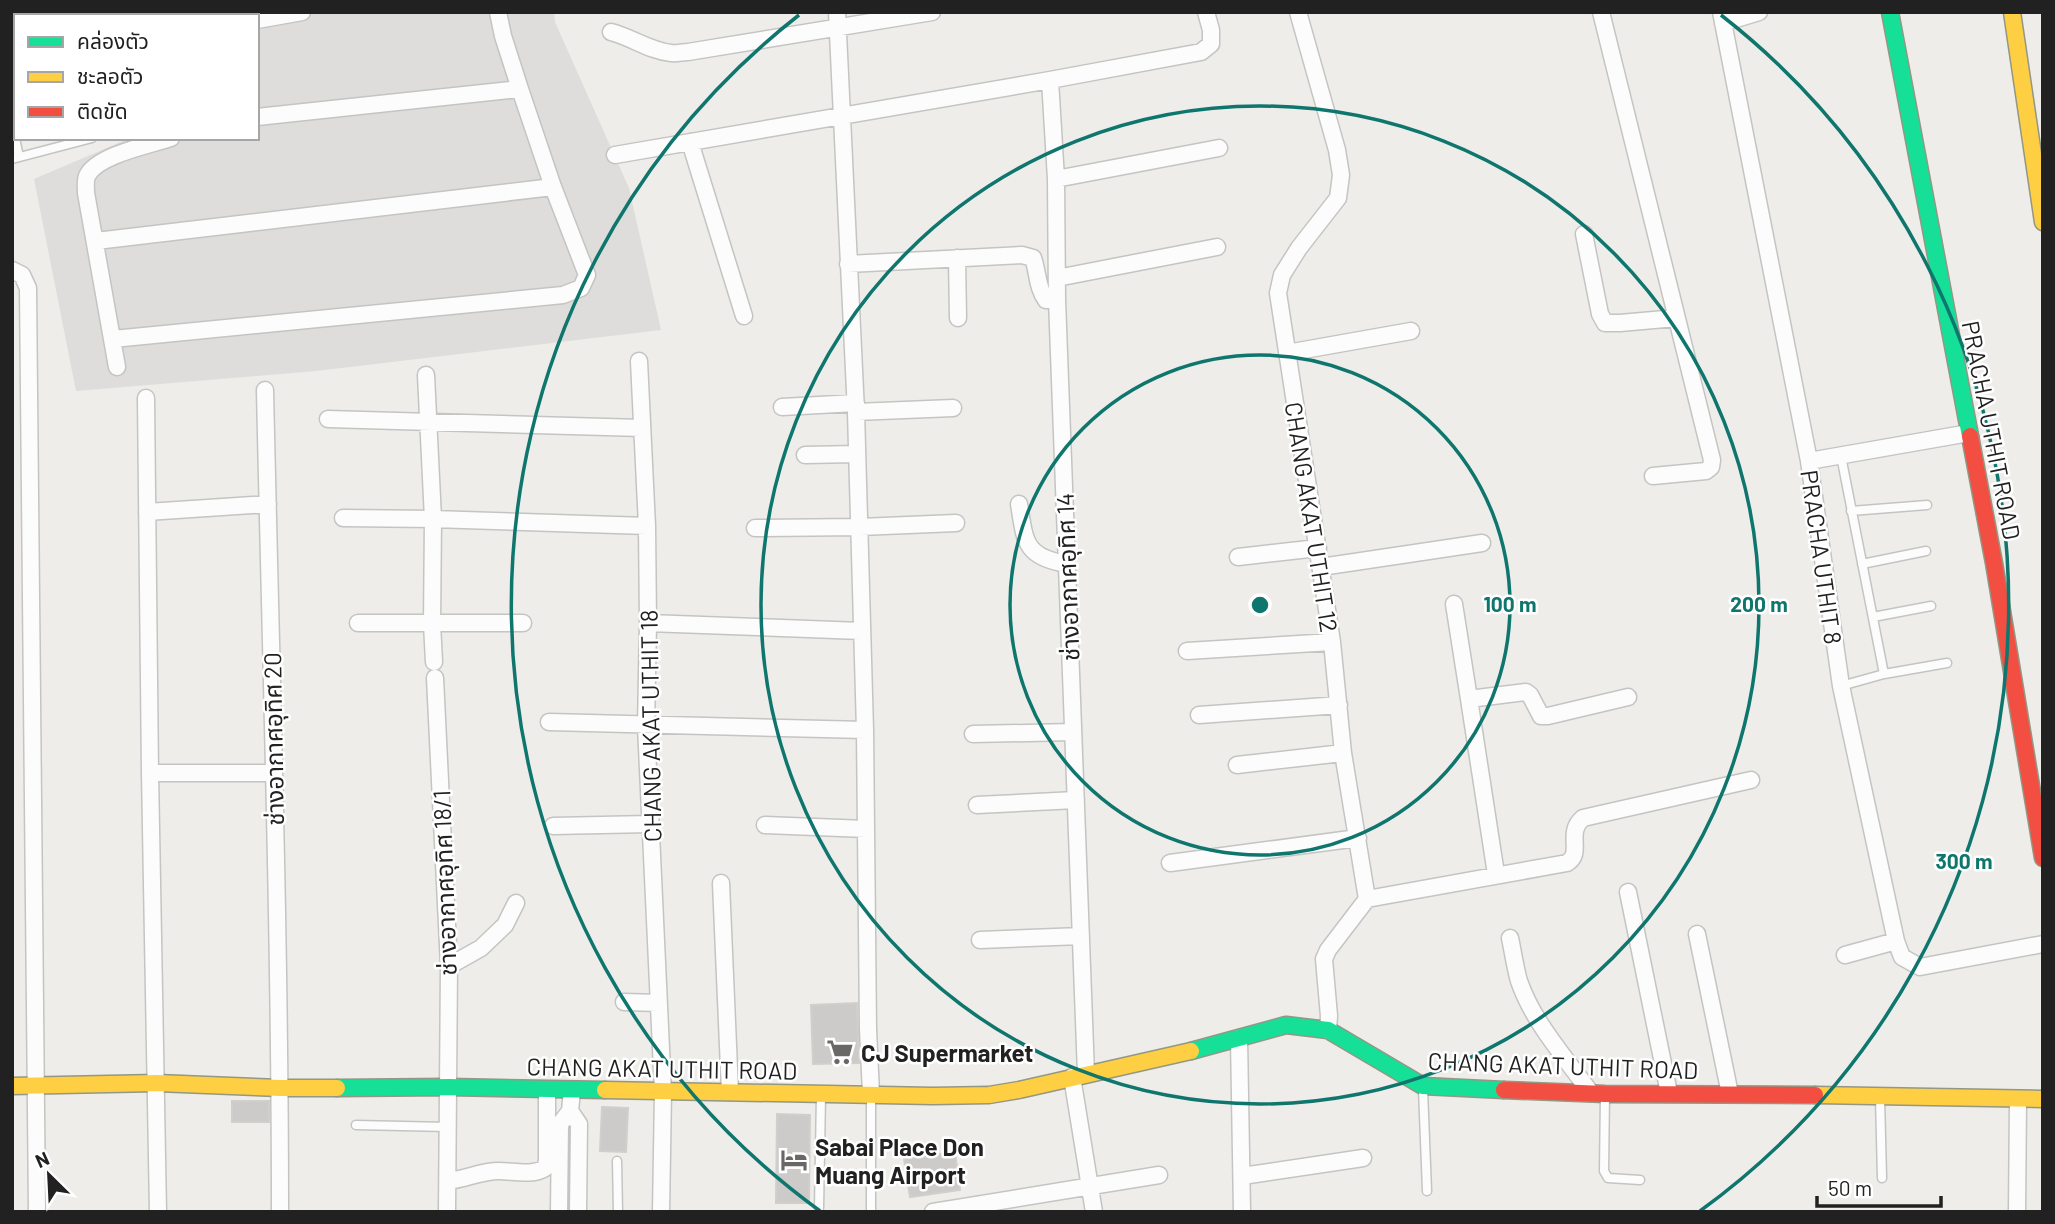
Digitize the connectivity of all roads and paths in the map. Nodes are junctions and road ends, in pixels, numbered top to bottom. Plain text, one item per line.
1 (302, 12) edge
2 (498, 12) edge
3 (932, 12) edge
4 (1206, 12) edge
5 (1298, 12) edge
6 (1601, 12) edge
7 (1759, 12) edge
8 (1890, 12) edge
9 (2012, 12) edge
10 (1722, 18) edge
11 (837, 19) edge
12 (259, 20) edge
13 (611, 32) dead end
14 (1050, 80) junction
15 (520, 89) junction
16 (842, 116) junction
17 (259, 117) edge
18 (12, 124) edge
19 (84, 140) edge
20 (165, 140) edge
21 (691, 142) junction
22 (1219, 148) dead end
23 (615, 155) dead end
24 (16, 158) edge
25 (1056, 179) junction
26 (553, 187) junction
27 (2043, 222) edge
28 (1584, 234) dead end
29 (96, 242) junction
30 (1217, 247) dead end
31 (957, 258) junction
32 (848, 264) junction
33 (12, 270) edge
34 (1057, 278) junction
35 (1057, 300) junction
36 (744, 316) dead end
37 (958, 318) dead end
38 (1676, 318) junction
39 (1411, 331) dead end
40 (113, 339) junction
41 (1287, 354) junction
42 (639, 361) dead end
43 (117, 367) dead end
44 (426, 375) dead end
45 (265, 390) dead end
46 (146, 398) dead end
47 (782, 407) dead end
48 (856, 407) junction
49 (953, 408) dead end
50 (328, 419) dead end
51 (428, 422) junction
52 (642, 428) junction
53 (1969, 433) junction
54 (857, 454) junction
55 (804, 455) dead end
56 (1841, 456) junction
57 (1809, 461) junction
58 (1653, 476) dead end
59 (268, 504) junction
60 (1019, 504) dead end
61 (1927, 506) dead end
62 (1851, 511) junction
63 (147, 512) junction
64 (343, 518) dead end
65 (433, 519) junction
66 (956, 523) dead end
67 (647, 526) junction
68 (860, 527) junction
69 (755, 528) dead end
70 (1482, 543) dead end
71 (1318, 548) junction
72 (1926, 551) dead end
73 (1238, 557) dead end
74 (1067, 564) junction
75 (1862, 564) junction
76 (1321, 567) junction
77 (1454, 604) dead end
78 (1931, 606) dead end
79 (1873, 617) junction
80 (648, 622) junction
81 (358, 623) dead end
82 (523, 623) dead end
83 (432, 624) junction
84 (861, 631) junction
85 (1332, 642) junction
86 (1187, 651) dead end
87 (1947, 663) dead end
88 (1884, 674) junction
89 (1841, 686) junction
90 (1628, 697) dead end
91 (1469, 699) junction
92 (1339, 705) junction
93 (1199, 715) dead end
94 (549, 722) dead end
95 (646, 726) junction
96 (864, 730) junction
97 (1073, 732) junction
98 (974, 734) dead end
99 (1343, 752) junction
100 (1237, 765) dead end
101 (275, 772) junction
102 (150, 773) junction
103 (1751, 780) dead end
104 (1076, 800) junction
105 (977, 805) dead end
106 (650, 824) junction
107 (553, 825) dead end
108 (765, 825) dead end
109 (866, 829) junction
110 (1358, 838) junction
111 (2043, 858) edge
112 (1170, 863) dead end
113 (1496, 874) junction
114 (721, 883) dead end
115 (1628, 892) dead end
116 (1367, 899) junction
117 (516, 903) dead end
118 (1697, 934) dead end
119 (1081, 936) junction
120 (1510, 938) dead end
121 (980, 940) dead end
122 (1896, 941) junction
123 (2043, 944) edge
124 (1845, 955) dead end
125 (449, 966) junction
126 (624, 1002) dead end
127 (659, 1003) junction
128 (1328, 1030) junction
129 (1239, 1038) junction
130 (1079, 1076) junction
131 (156, 1083) junction
132 (12, 1086) edge
133 (36, 1086) junction
134 (1423, 1086) junction
135 (280, 1087) junction
136 (449, 1087) junction
137 (547, 1090) junction
138 (572, 1090) junction
139 (663, 1091) junction
140 (730, 1093) junction
141 (1598, 1093) junction
142 (1669, 1093) junction
143 (821, 1094) junction
144 (871, 1094) junction
145 (1730, 1094) junction
146 (1880, 1097) junction
147 (2018, 1099) junction
148 (2043, 1099) edge
149 (570, 1111) junction
150 (356, 1125) dead end
151 (448, 1127) junction
152 (1363, 1158) dead end
153 (617, 1161) dead end
154 (1159, 1175) dead end
155 (1241, 1176) junction
156 (1882, 1178) dead end
157 (1640, 1180) dead end
158 (448, 1181) junction
159 (1090, 1186) junction
160 (1427, 1191) dead end
161 (992, 1207) edge
162 (820, 1208) dead end
163 (37, 1212) edge
164 (158, 1212) edge
165 (280, 1212) edge
166 (447, 1212) edge
167 (559, 1212) edge
168 (578, 1212) edge
169 (618, 1212) edge
170 (661, 1212) edge
171 (871, 1212) edge
172 (933, 1212) edge
173 (1094, 1212) edge
174 (1242, 1212) edge
175 (2017, 1212) edge

1 - 12 street
2 - 15 street
3 - 11 street
4 - 14 street
5 - 41 street, CHANG AKAT UTHIT 12
6 - 38 street
7 - 10 street
8 - 53 street, PRACHA UTHIT ROAD
9 - 27 street
10 - 57 street, PRACHA UTHIT 8
11 - 13 street
11 - 16 street
14 - 16 street
14 - 25 street, ช่างอากาศอุทิศ 14
15 - 17 street
15 - 26 street
16 - 21 street
16 - 32 street
18 - 24 lane
19 - 24 lane
20 - 29 street
21 - 23 street
21 - 36 street
22 - 25 street
25 - 34 street, ช่างอากาศอุทิศ 14
26 - 29 street
26 - 40 street
28 - 38 street
29 - 40 street
30 - 34 street
31 - 32 street
31 - 35 street
31 - 37 street
32 - 48 street
33 - 133 street
34 - 35 street, ช่างอากาศอุทิศ 14
35 - 74 street, ช่างอากาศอุทิศ 14
38 - 58 street
39 - 41 street
40 - 43 street
41 - 71 street, CHANG AKAT UTHIT 12
42 - 52 street, CHANG AKAT UTHIT 18
44 - 51 street, ช่างอากาศอุทิศ 18/1
45 - 59 street, ช่างอากาศอุทิศ 20
46 - 63 street
47 - 48 street
48 - 49 street
48 - 54 street
50 - 51 street
51 - 52 street
51 - 65 street, ช่างอากาศอุทิศ 18/1
52 - 67 street, CHANG AKAT UTHIT 18
53 - 56 street
53 - 111 street, PRACHA UTHIT ROAD
54 - 55 street
54 - 68 street
56 - 57 street
56 - 62 lane
57 - 89 street, PRACHA UTHIT 8
59 - 63 street
59 - 101 street, ช่างอากาศอุทิศ 20
60 - 74 street
61 - 62 lane
62 - 75 lane
63 - 102 street
64 - 65 street
65 - 67 street
65 - 83 street, ช่างอากาศอุทิศ 18/1
66 - 68 street
67 - 80 street, CHANG AKAT UTHIT 18
68 - 69 street
68 - 84 street
70 - 76 street
71 - 73 street
71 - 76 street, CHANG AKAT UTHIT 12
72 - 75 lane
74 - 97 street, ช่างอากาศอุทิศ 14
75 - 79 lane
76 - 85 street, CHANG AKAT UTHIT 12
77 - 91 street
78 - 79 lane
79 - 88 lane
80 - 84 street
80 - 95 street, CHANG AKAT UTHIT 18
81 - 83 street
82 - 83 street
83 - 125 street, ช่างอากาศอุทิศ 18/1
84 - 96 street
85 - 86 street
85 - 92 street, CHANG AKAT UTHIT 12
87 - 88 lane
88 - 89 lane
89 - 122 street, PRACHA UTHIT 8
90 - 91 street
91 - 113 street
92 - 93 street
92 - 99 street, CHANG AKAT UTHIT 12
94 - 95 street
95 - 96 street
95 - 106 street, CHANG AKAT UTHIT 18
96 - 109 street
97 - 98 street
97 - 104 street, ช่างอากาศอุทิศ 14
99 - 100 street
99 - 110 street, CHANG AKAT UTHIT 12
101 - 102 street
101 - 135 street, ช่างอากาศอุทิศ 20
102 - 131 street
103 - 113 street
104 - 105 street
104 - 119 street, ช่างอากาศอุทิศ 14
106 - 107 street
106 - 127 street, CHANG AKAT UTHIT 18
108 - 109 street
109 - 144 street
110 - 112 street
110 - 116 street, CHANG AKAT UTHIT 12
113 - 116 street
114 - 140 street
115 - 142 street
116 - 128 street
117 - 125 street
118 - 145 street
119 - 121 street
119 - 130 street, ช่างอากาศอุทิศ 14
120 - 141 street
122 - 123 street, PRACHA UTHIT 8
122 - 124 street
125 - 136 street, ช่างอากาศอุทิศ 18/1
126 - 127 street
127 - 139 street, CHANG AKAT UTHIT 18
128 - 129 street, CHANG AKAT UTHIT ROAD
128 - 134 street, CHANG AKAT UTHIT ROAD
129 - 130 street, CHANG AKAT UTHIT ROAD
129 - 155 street
130 - 144 street, CHANG AKAT UTHIT ROAD
130 - 159 street, ช่างอากาศอุทิศ 14
131 - 133 street, CHANG AKAT UTHIT ROAD
131 - 135 street, CHANG AKAT UTHIT ROAD
131 - 164 street
132 - 133 street, CHANG AKAT UTHIT ROAD
133 - 163 street
134 - 141 street, CHANG AKAT UTHIT ROAD
134 - 160 lane
135 - 136 street, CHANG AKAT UTHIT ROAD
135 - 165 street, ช่างอากาศอุทิศ 20
136 - 137 street, CHANG AKAT UTHIT ROAD
136 - 151 street, ช่างอากาศอุทิศ 18/1
137 - 138 street, CHANG AKAT UTHIT ROAD
137 - 158 street
138 - 139 street, CHANG AKAT UTHIT ROAD
138 - 149 street
139 - 140 street, CHANG AKAT UTHIT ROAD
139 - 170 street, CHANG AKAT UTHIT 18
140 - 143 street, CHANG AKAT UTHIT ROAD
141 - 142 street, CHANG AKAT UTHIT ROAD
141 - 157 lane
142 - 145 street, CHANG AKAT UTHIT ROAD
143 - 144 street, CHANG AKAT UTHIT ROAD
143 - 162 lane
144 - 171 lane
145 - 146 street, CHANG AKAT UTHIT ROAD
146 - 147 street, CHANG AKAT UTHIT ROAD
146 - 156 lane
147 - 148 street, CHANG AKAT UTHIT ROAD
147 - 175 street
149 - 167 street
149 - 168 street
150 - 151 lane
151 - 158 street, ช่างอากาศอุทิศ 18/1
152 - 155 street
153 - 169 lane
154 - 159 street
155 - 174 street
158 - 166 street, ช่างอากาศอุทิศ 18/1
159 - 161 street
159 - 173 street, ช่างอากาศอุทิศ 14
161 - 172 street

